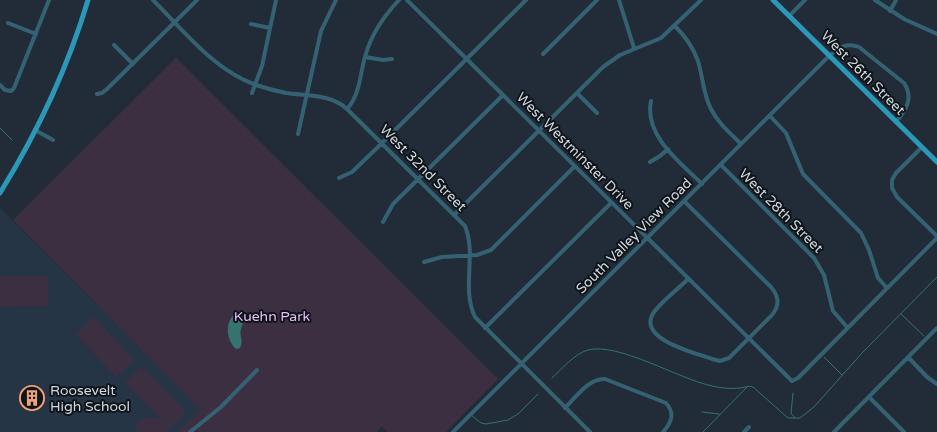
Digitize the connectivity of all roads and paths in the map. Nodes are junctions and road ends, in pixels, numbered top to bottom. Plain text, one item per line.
1 (49, 0) edge
2 (88, 0) edge
3 (153, 0) edge
4 (197, 0) edge
5 (276, 0) edge
6 (336, 0) edge
7 (399, 0) edge
8 (407, 0) edge
9 (526, 0) edge
10 (597, 0) edge
11 (619, 0) edge
12 (700, 0) edge
13 (773, 0) edge
14 (805, 0) edge
15 (875, 0) edge
16 (896, 0) edge
17 (890, 10) junction
18 (789, 16) junction
19 (175, 22) junction
20 (8, 23) dead end
21 (251, 24) dead end
22 (675, 26) junction
23 (270, 28) junction
24 (36, 34) junction
25 (937, 34) edge
26 (114, 45) dead end
27 (634, 48) junction
28 (543, 54) dead end
29 (830, 56) junction
30 (365, 57) junction
31 (392, 59) dead end
32 (467, 59) junction
33 (133, 64) junction
34 (255, 84) junction
35 (0, 85) edge
36 (252, 93) dead end
37 (577, 93) junction
38 (97, 94) dead end
39 (503, 94) junction
40 (306, 95) junction
41 (651, 100) dead end
42 (347, 109) junction
43 (597, 113) dead end
44 (770, 116) junction
45 (896, 122) junction
46 (35, 130) junction
47 (539, 130) junction
48 (298, 134) dead end
49 (54, 140) dead end
50 (382, 143) junction
51 (741, 144) junction
52 (922, 147) junction
53 (668, 149) junction
54 (936, 160) edge
55 (650, 162) dead end
56 (721, 165) junction
57 (575, 166) junction
58 (339, 178) dead end
59 (417, 178) junction
60 (702, 184) junction
61 (0, 193) edge
62 (684, 202) junction
63 (611, 203) junction
64 (454, 215) junction
65 (383, 222) dead end
66 (937, 237) edge
67 (647, 239) junction
68 (469, 256) junction
69 (424, 262) dead end
70 (688, 279) junction
71 (887, 288) junction
72 (848, 327) junction
73 (485, 328) junction
74 (937, 328) edge
75 (749, 338) junction
76 (908, 358) junction
77 (522, 364) junction
78 (257, 370) dead end
79 (792, 381) junction
80 (937, 384) edge
81 (793, 387) dead end
82 (869, 397) junction
83 (565, 408) junction
84 (749, 427) dead end
85 (190, 432) edge
86 (453, 432) edge
87 (590, 432) edge
88 (663, 432) edge
89 (744, 432) edge
90 (834, 432) edge
91 (904, 432) edge

1 - 24 street
2 - 46 main road
3 - 19 street, West 32nd Street
4 - 19 street
5 - 23 street
6 - 40 street
7 - 30 street
8 - 32 street, West Westminster Drive
9 - 32 street
10 - 28 street
11 - 27 street
12 - 22 street
13 - 18 main road, West 26th Street
14 - 18 street
15 - 17 street
16 - 17 street
17 - 25 street
18 - 29 main road, West 26th Street
19 - 33 street
19 - 34 street, West 32nd Street
20 - 24 street
21 - 23 street
22 - 27 street
22 - 51 street
23 - 34 street
24 - 35 street
26 - 33 street
27 - 37 street
29 - 44 street, South Valley View Road
29 - 45 main road, West 26th Street
29 - 45 street, South Valley View Road
30 - 31 street
30 - 42 street
32 - 39 street, West Westminster Drive
32 - 50 street
33 - 38 street
34 - 36 street
34 - 40 street, West 32nd Street
37 - 43 street
37 - 47 street
39 - 47 street, West Westminster Drive
39 - 59 street
40 - 42 street, West 32nd Street
40 - 48 street
41 - 53 street
42 - 50 street, West 32nd Street
44 - 51 street, South Valley View Road
44 - 71 street
45 - 52 main road, West 26th Street
46 - 49 street
46 - 61 main road
47 - 57 street, West Westminster Drive
47 - 64 street
50 - 58 street
50 - 59 street, West 32nd Street
51 - 56 street, South Valley View Road
52 - 54 main road, West 26th Street
52 - 66 street
53 - 55 street
53 - 60 street
56 - 60 street, South Valley View Road
56 - 72 street, West 28th Street
57 - 63 street, West Westminster Drive
57 - 68 street
59 - 64 street, West 32nd Street
59 - 65 street
60 - 62 street, South Valley View Road
62 - 67 street, South Valley View Road
62 - 75 street
63 - 67 street, West Westminster Drive
63 - 73 street
64 - 68 street, West 32nd Street
66 - 71 street
67 - 70 street, West Westminster Drive
67 - 77 street, South Valley View Road
68 - 69 street
68 - 73 street, West 32nd Street
70 - 75 street, West Westminster Drive
70 - 75 street
71 - 72 street
72 - 79 street
73 - 77 street, West 32nd Street
74 - 76 street
75 - 79 street, West Westminster Drive
76 - 80 street
76 - 82 street
77 - 83 street, West 32nd Street
77 - 86 street, South Valley View Road
78 - 85 street
79 - 81 street
82 - 90 street
82 - 91 street
83 - 87 street, West 32nd Street
83 - 88 street
84 - 89 street

